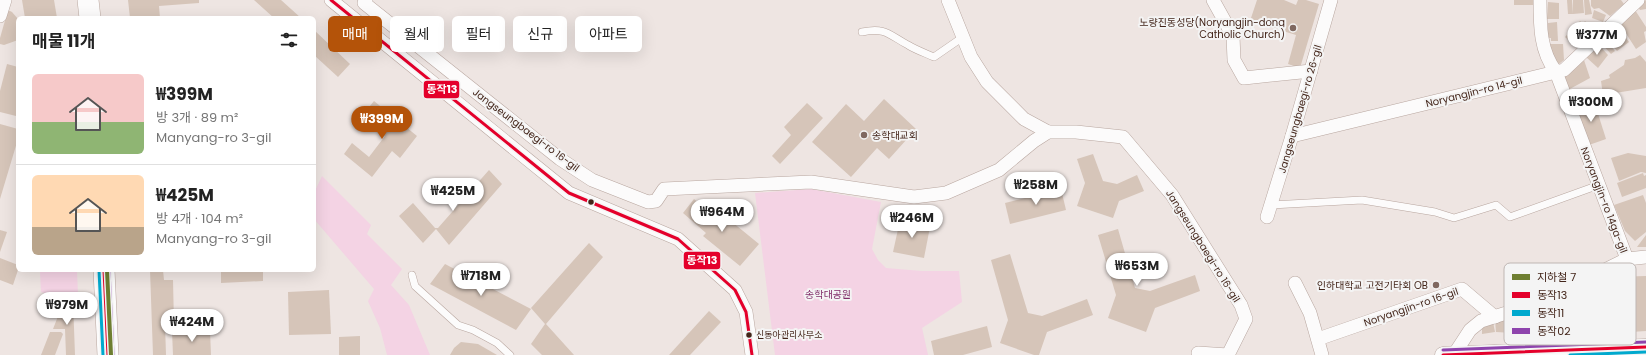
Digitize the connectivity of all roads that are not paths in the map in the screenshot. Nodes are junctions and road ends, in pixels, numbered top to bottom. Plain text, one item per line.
1 (5, 0) edge
2 (88, 0) edge
3 (331, 0) edge
4 (366, 0) edge
5 (948, 0) edge
6 (1213, 0) edge
7 (1540, 0) edge
8 (1329, 1) edge
9 (1632, 2) edge
10 (0, 16) edge
11 (90, 16) edge
12 (862, 32) dead end
13 (963, 37) junction
14 (1311, 71) junction
15 (1556, 72) junction
16 (1048, 132) junction
17 (1292, 136) junction
18 (1599, 185) junction
19 (1269, 211) joint
20 (1646, 257) edge
21 (1627, 259) junction
22 (1619, 263) edge
23 (104, 272) edge
24 (412, 276) dead end
25 (1295, 283) dead end
26 (1504, 314) edge
27 (1495, 317) junction
28 (1318, 340) junction
29 (1646, 347) edge
30 (1586, 352) edge
31 (1198, 353) dead end
32 (1449, 354) edge
33 (108, 355) edge
34 (510, 355) edge
35 (752, 355) edge
36 (1228, 355) edge
37 (1322, 355) edge

1 - 10 street
2 - 11 main road
3 - 35 street
4 - 16 street, Jangseungbaegi-ro 16-gil
5 - 13 street
6 - 14 street
7 - 15 street, Noryangjin-ro 14ga-gil
8 - 14 street, Jangseungbaegi-ro 26-gil
9 - 15 street, Noryangjin-ro 14-gil
12 - 13 lane
13 - 16 street
14 - 17 street, Jangseungbaegi-ro 26-gil
15 - 17 street, Noryangjin-ro 14-gil
15 - 18 street, Noryangjin-ro 14ga-gil
16 - 36 street, Jangseungbaegi-ro 16-gil
17 - 19 street, Jangseungbaegi-ro 26-gil
18 - 19 lane
18 - 21 street, Noryangjin-ro 14ga-gil
20 - 21 street
21 - 22 street
23 - 33 main road
24 - 34 lane
25 - 28 street
26 - 27 street
27 - 28 street, Noryangjin-ro 16-gil
27 - 32 street
28 - 37 street
29 - 30 street
30 - 32 street
31 - 36 street

